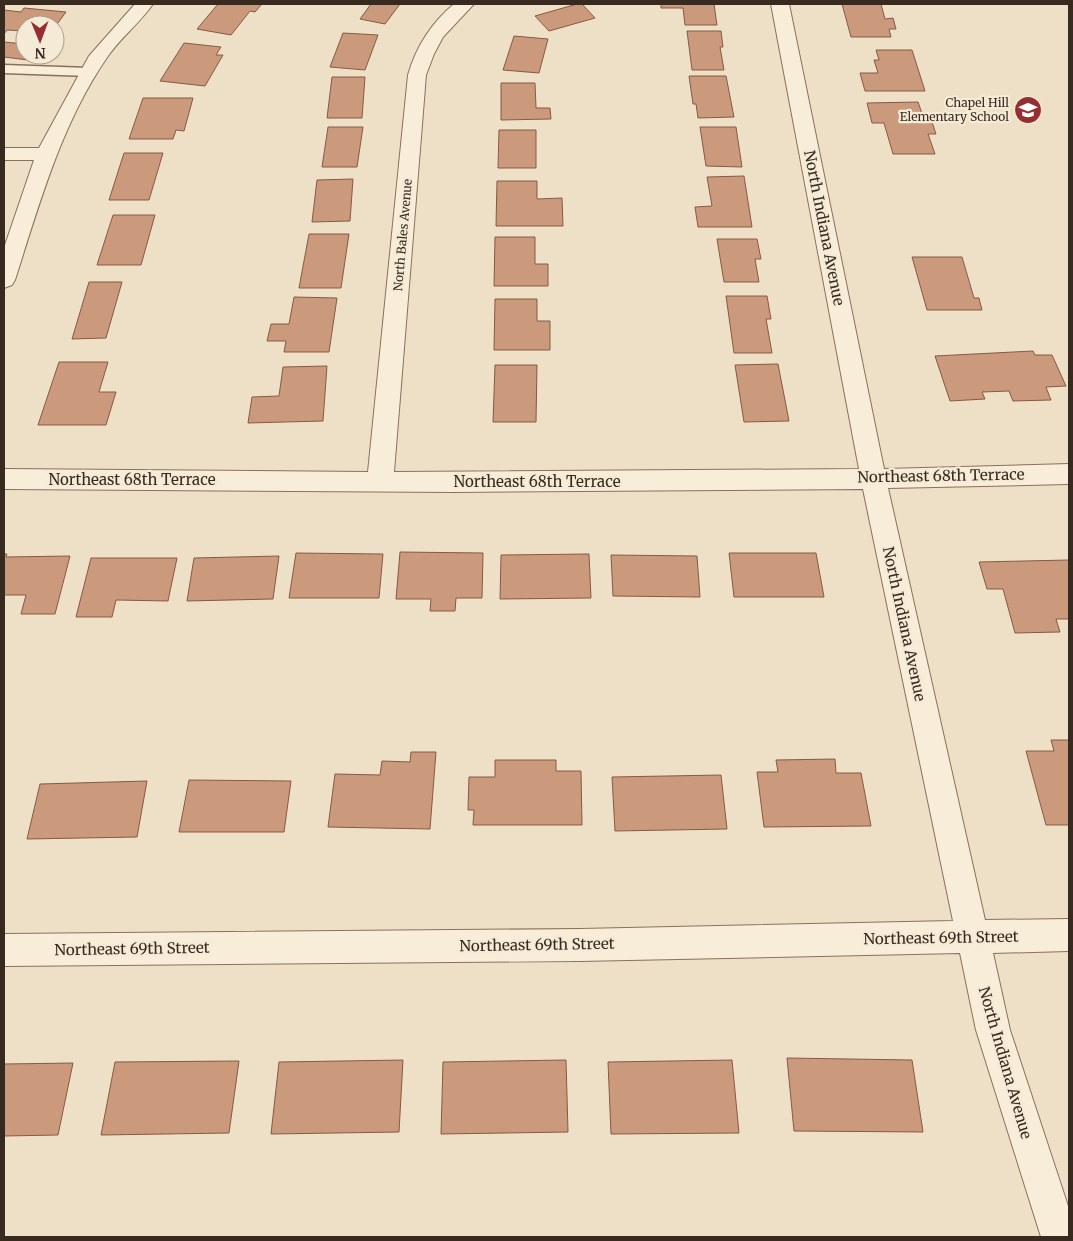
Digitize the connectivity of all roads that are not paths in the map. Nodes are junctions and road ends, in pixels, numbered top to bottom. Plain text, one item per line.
1 (144, 4) edge
2 (465, 4) edge
3 (780, 4) edge
4 (4, 69) edge
5 (89, 72) junction
6 (4, 154) edge
7 (46, 154) junction
8 (4, 280) edge
9 (1069, 474) edge
10 (873, 478) junction
11 (4, 479) edge
12 (380, 482) junction
13 (1069, 935) edge
14 (972, 937) junction
15 (4, 950) edge
16 (1060, 1237) edge

1 - 5 street
2 - 12 street, North Bales Avenue
3 - 10 street, North Indiana Avenue
4 - 5 lane
5 - 7 street
6 - 7 street
7 - 8 street
9 - 10 street, Northeast 68th Terrace
10 - 12 street, Northeast 68th Terrace
10 - 14 street, North Indiana Avenue
11 - 12 street, Northeast 68th Terrace
13 - 14 street, Northeast 69th Street
14 - 15 street, Northeast 69th Street
14 - 16 street, North Indiana Avenue

